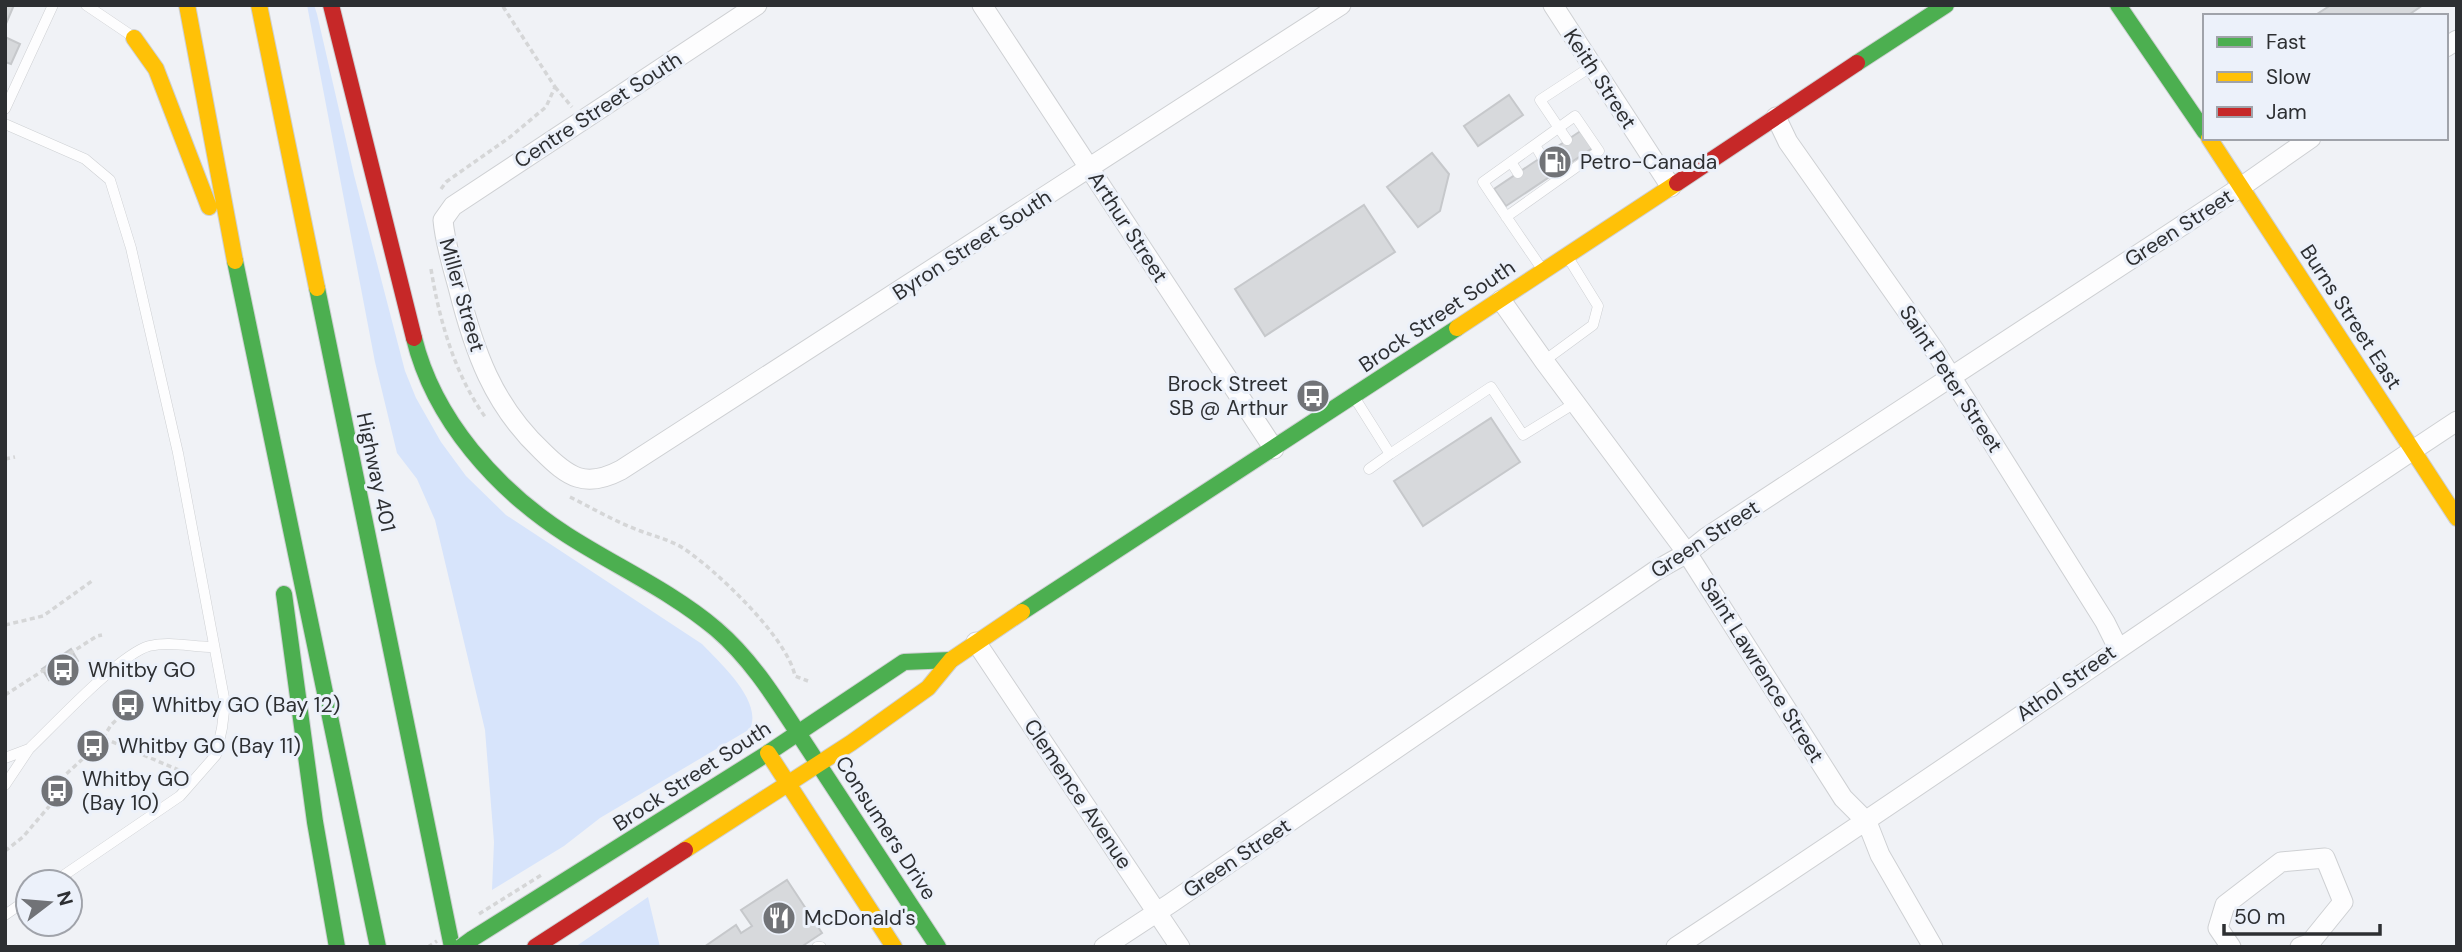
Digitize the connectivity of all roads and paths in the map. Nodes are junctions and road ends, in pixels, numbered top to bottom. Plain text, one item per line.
1 (52, 5) edge
2 (86, 5) edge
3 (187, 5) edge
4 (259, 5) edge
5 (331, 5) edge
6 (502, 5) edge
7 (757, 5) edge
8 (982, 5) edge
9 (1341, 5) edge
10 (1553, 5) edge
11 (1946, 5) edge
12 (2118, 5) edge
13 (134, 38) joint
14 (1592, 66) junction
15 (5, 109) edge
16 (1776, 117) junction
17 (5, 124) edge
18 (1559, 128) junction
19 (2203, 129) edge
20 (1567, 140) dead end
21 (2210, 140) edge
22 (2308, 140) edge
23 (1535, 145) junction
24 (1542, 157) dead end
25 (1511, 162) junction
26 (1090, 169) junction
27 (1518, 173) dead end
28 (1671, 187) junction
29 (2241, 187) junction
30 (439, 191) dead end
31 (1506, 217) junction
32 (443, 220) joint
33 (1566, 255) junction
34 (429, 258) dead end
35 (1543, 271) junction
36 (242, 294) junction
37 (1502, 300) junction
38 (1544, 361) junction
39 (1952, 377) junction
40 (1353, 397) junction
41 (1575, 403) junction
42 (2457, 421) edge
43 (491, 424) dead end
44 (1274, 449) junction
45 (2413, 449) junction
46 (1391, 454) junction
47 (15, 457) dead end
48 (5, 459) edge
49 (1369, 468) dead end
50 (600, 480) joint
51 (564, 494) dead end
52 (363, 513) junction
53 (2457, 518) edge
54 (276, 534) dead end
55 (1687, 553) junction
56 (281, 575) dead end
57 (92, 581) dead end
58 (5, 625) edge
59 (102, 635) dead end
60 (976, 642) junction
61 (214, 647) junction
62 (2118, 648) junction
63 (951, 660) junction
64 (808, 681) dead end
65 (5, 695) edge
66 (128, 709) dead end
67 (98, 732) dead end
68 (798, 733) junction
69 (105, 737) junction
70 (29, 749) junction
71 (768, 753) junction
72 (5, 758) edge
73 (819, 764) junction
74 (196, 778) junction
75 (788, 784) junction
76 (5, 785) edge
77 (1867, 822) junction
78 (5, 851) edge
79 (75, 868) edge
80 (543, 874) dead end
81 (1157, 912) junction
82 (474, 918) dead end
83 (446, 943) edge
84 (2307, 946) edge
85 (337, 947) edge
86 (378, 947) edge
87 (428, 947) edge
88 (461, 947) edge
89 (467, 947) edge
90 (535, 947) edge
91 (894, 947) edge
92 (937, 947) edge
93 (1104, 947) edge
94 (1180, 947) edge
95 (1676, 947) edge
96 (1933, 947) edge
97 (2231, 947) edge

1 - 15 lane
2 - 13 lane
3 - 36 main road
4 - 52 main road, Highway 401
5 - 68 main road, Consumers Drive
6 - 30 path
7 - 32 street, Centre Street South
8 - 26 street, Arthur Street
9 - 26 street, Byron Street South
10 - 14 street, Keith Street
11 - 16 main road, Brock Street South
12 - 19 main road
13 - 36 main road
14 - 18 lane
14 - 28 street, Keith Street
16 - 28 main road, Brock Street South
16 - 39 street, Saint Peter Street
17 - 61 lane
18 - 20 lane
18 - 23 lane
18 - 31 lane
21 - 29 main road, Burns Street East
22 - 29 street, Green Street
23 - 24 lane
23 - 25 lane
25 - 27 lane
25 - 31 lane
26 - 44 street, Arthur Street
26 - 50 street, Byron Street South
28 - 33 main road, Brock Street South
29 - 39 street, Green Street
29 - 45 main road, Burns Street East
31 - 35 lane
32 - 50 street, Miller Street
33 - 35 main road, Brock Street South
33 - 38 lane
34 - 43 path
35 - 37 main road, Brock Street South
36 - 54 main road
36 - 86 main road
37 - 38 street, Saint Lawrence Street
37 - 40 main road, Brock Street South
38 - 41 street, Saint Lawrence Street
39 - 55 street, Green Street
39 - 62 street, Saint Peter Street
40 - 44 main road, Brock Street South
40 - 46 lane
41 - 46 lane
41 - 55 street, Saint Lawrence Street
42 - 45 street, Athol Street
44 - 60 main road, Brock Street South
45 - 53 main road, Burns Street East
45 - 62 street, Athol Street
46 - 49 lane
47 - 48 path
51 - 64 path
52 - 83 main road, Highway 401
52 - 89 main road
55 - 77 street, Saint Lawrence Street
55 - 81 street, Green Street
56 - 85 main road
57 - 58 path
59 - 65 path
60 - 63 main road, Brock Street South
60 - 81 street, Clemence Avenue
61 - 70 lane
61 - 74 lane
62 - 77 street, Athol Street
63 - 68 main road, Brock Street South
63 - 73 main road, Brock Street South
66 - 69 path
67 - 69 path
68 - 71 main road, Brock Street South
68 - 73 main road, Consumers Drive
69 - 74 path
69 - 78 path
70 - 72 lane
70 - 76 lane
71 - 75 main road
71 - 88 main road, Brock Street South, bridge
73 - 75 main road, Brock Street South
73 - 92 main road, Consumers Drive
74 - 79 lane
75 - 90 main road, Brock Street South
75 - 91 main road
77 - 95 street, Athol Street
77 - 96 street, Saint Lawrence Street
80 - 82 path, bridge
81 - 93 street, Green Street
81 - 94 street, Clemence Avenue
83 - 87 path, bridge
84 - 97 street

